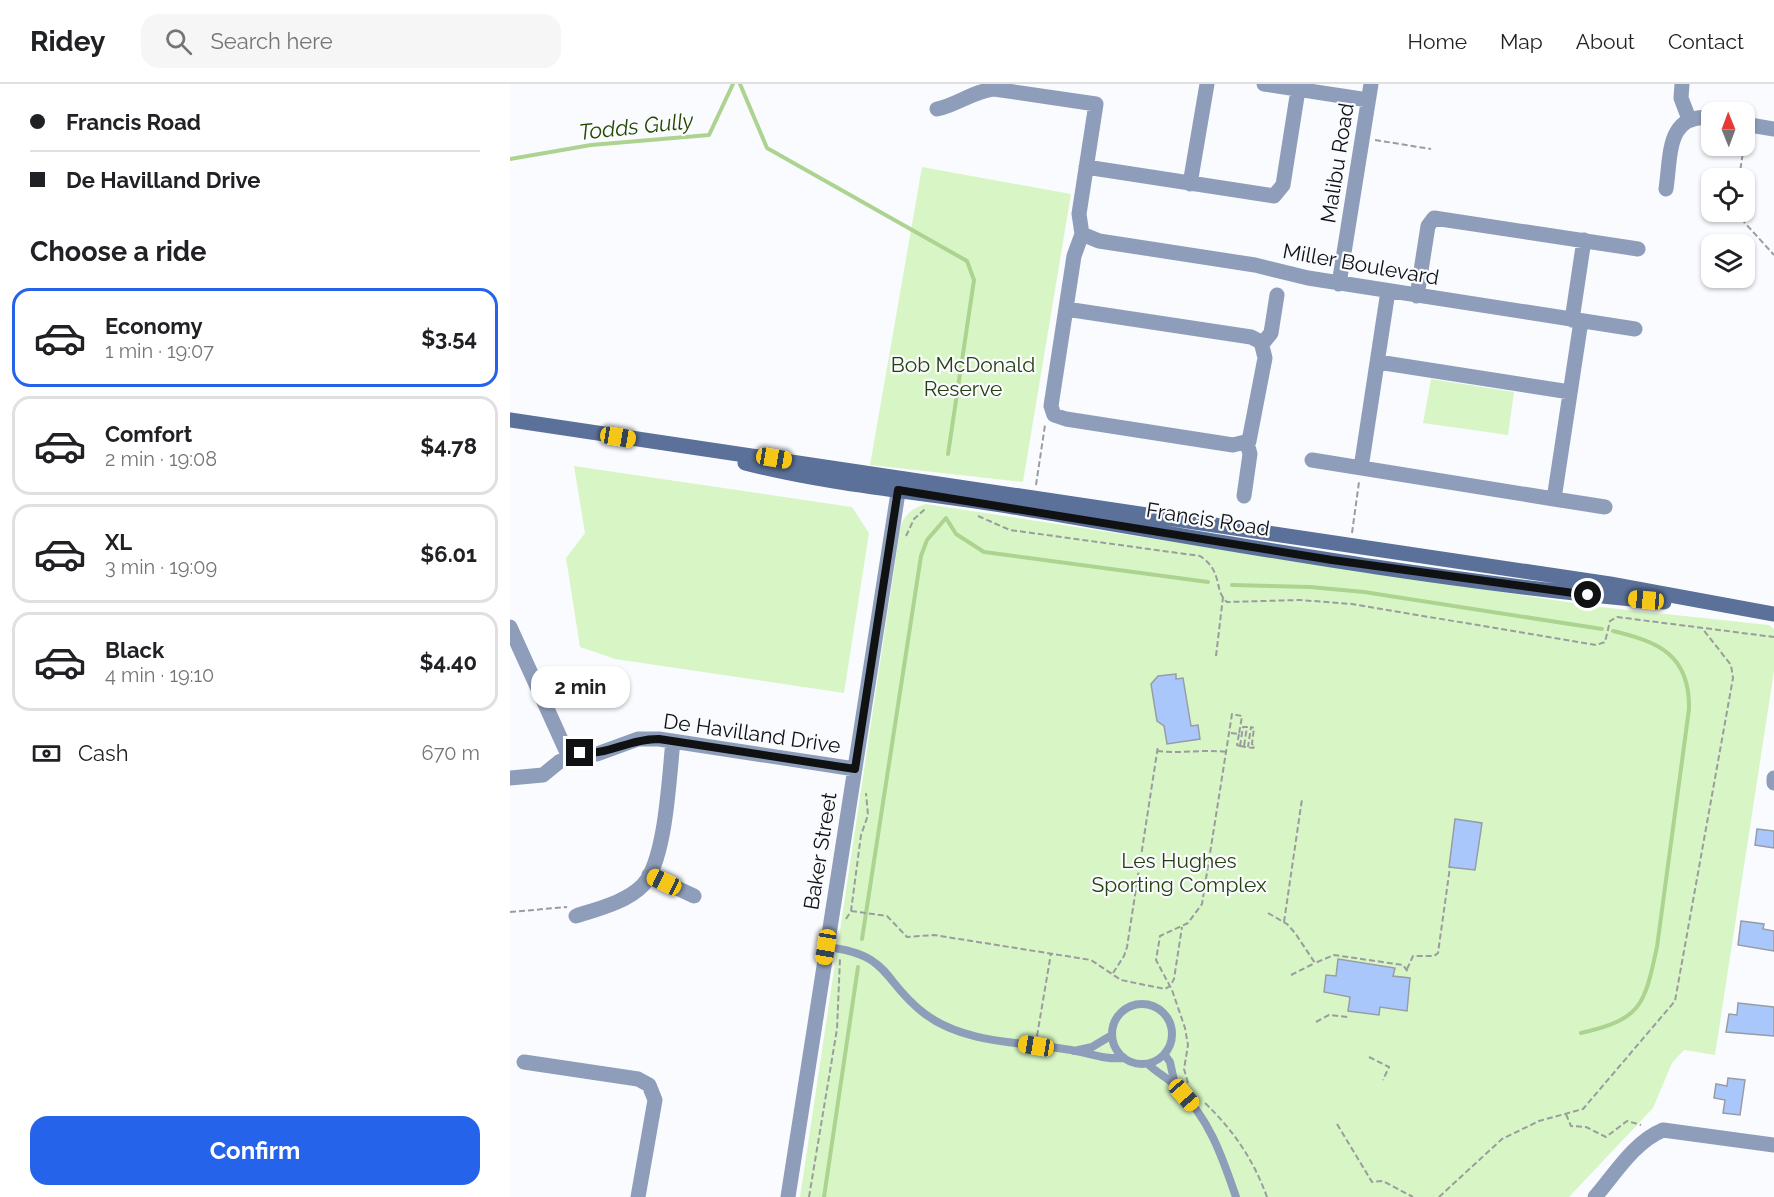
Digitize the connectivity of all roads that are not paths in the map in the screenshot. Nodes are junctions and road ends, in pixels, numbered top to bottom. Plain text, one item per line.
1 (1207, 84) edge
2 (1264, 84) edge
3 (1371, 84) edge
4 (1682, 84) edge
5 (1298, 90) junction
6 (1368, 100) junction
7 (937, 109) dead end
8 (1701, 118) edge
9 (1689, 119) junction
10 (1755, 126) edge
11 (1774, 129) edge
12 (1086, 168) junction
13 (1190, 184) junction
14 (1666, 189) dead end
15 (1082, 234) junction
16 (1584, 240) junction
17 (1638, 249) dead end
18 (1339, 284) junction
19 (1389, 291) junction
20 (1277, 295) dead end
21 (1417, 296) junction
22 (1066, 309) junction
23 (1577, 321) junction
24 (1635, 329) dead end
25 (1263, 343) junction
26 (1378, 362) junction
27 (1570, 392) junction
28 (510, 420) edge
29 (1247, 443) junction
30 (1312, 460) dead end
31 (1361, 468) junction
32 (899, 483) junction
33 (1244, 496) dead end
34 (1554, 499) junction
35 (1605, 507) dead end
36 (1774, 614) edge
37 (510, 627) edge
38 (673, 741) junction
39 (569, 757) junction
40 (855, 769) junction
41 (510, 778) edge
42 (1774, 778) edge
43 (1774, 783) edge
44 (649, 875) junction
45 (694, 896) dead end
46 (576, 916) road end
47 (834, 948) junction
48 (1112, 1035) junction
49 (1074, 1051) junction
50 (1165, 1055) junction
51 (1124, 1058) junction
52 (525, 1062) dead end
53 (1148, 1064) junction
54 (1175, 1085) junction
55 (1774, 1144) edge
56 (638, 1197) edge
57 (788, 1197) edge
58 (1236, 1197) edge
59 (1595, 1197) edge

1 - 13 street
2 - 5 street
3 - 6 street, Malibu Road
4 - 9 street
5 - 6 street
5 - 13 street
6 - 18 street, Malibu Road
7 - 12 street
8 - 9 street
9 - 14 street
10 - 11 street
12 - 13 street
12 - 15 street
15 - 18 street, Miller Boulevard
15 - 22 street
16 - 17 street
16 - 21 street
16 - 23 street
18 - 19 street, Miller Boulevard
19 - 21 street, Miller Boulevard
19 - 26 street
20 - 25 street
21 - 23 street, Miller Boulevard
22 - 25 street
22 - 29 street
23 - 24 street, Miller Boulevard
23 - 27 street
25 - 29 street
26 - 27 street
26 - 31 street
27 - 34 street
28 - 32 main road, Francis Road
29 - 33 street
30 - 31 street
31 - 34 street
32 - 36 main road, Francis Road
32 - 40 street, Baker Street
34 - 35 street
37 - 39 street
38 - 39 street, De Havilland Drive
38 - 40 street, De Havilland Drive
38 - 44 street
39 - 41 street, De Havilland Drive
40 - 47 street, Baker Street
42 - 43 street
44 - 45 street
44 - 46 street
47 - 49 lane
47 - 57 street, Baker Street
48 - 49 lane
48 - 50 lane
48 - 51 lane
49 - 51 lane
50 - 53 lane
50 - 54 lane
51 - 53 lane
52 - 56 street
53 - 54 lane
54 - 58 lane
55 - 59 street

